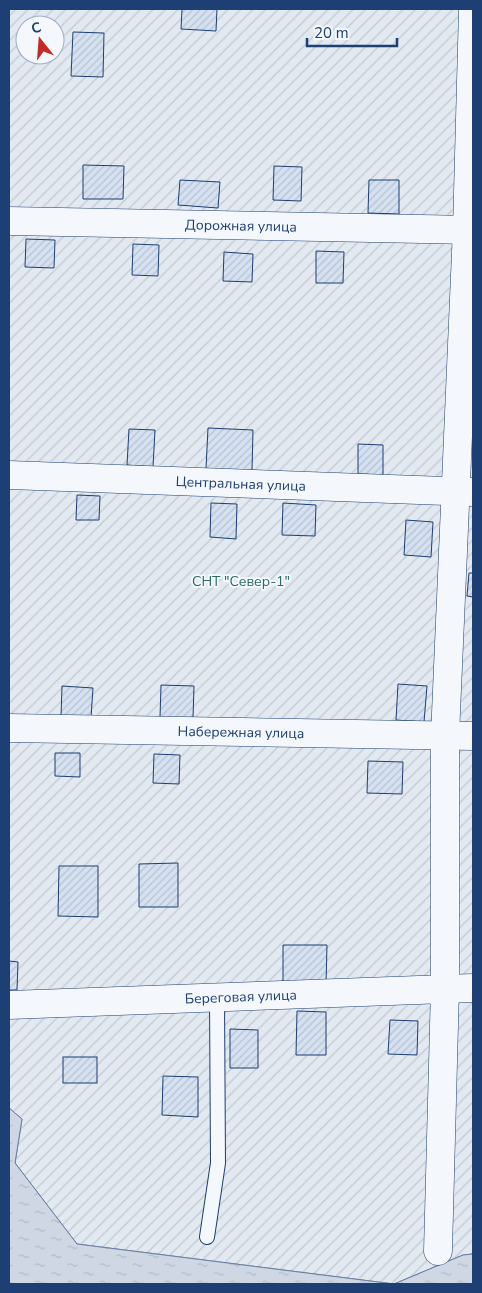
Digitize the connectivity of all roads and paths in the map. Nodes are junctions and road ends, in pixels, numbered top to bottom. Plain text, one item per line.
1 (473, 9) edge
2 (9, 221) edge
3 (470, 230) edge
4 (9, 475) edge
5 (465, 492) edge
6 (9, 728) edge
7 (445, 736) junction
8 (473, 736) edge
9 (445, 988) junction
10 (473, 988) edge
11 (217, 998) junction
12 (9, 1005) edge
13 (207, 1237) dead end
14 (438, 1252) dead end

1 - 3 street
2 - 3 street, Дорожная улица
3 - 5 street
4 - 5 street, Центральная улица
5 - 7 street
6 - 7 street, Набережная улица
7 - 8 street, Набережная улица
7 - 9 street
9 - 10 street, Береговая улица
9 - 11 street, Береговая улица
9 - 14 street
11 - 12 street, Береговая улица
11 - 13 lane

